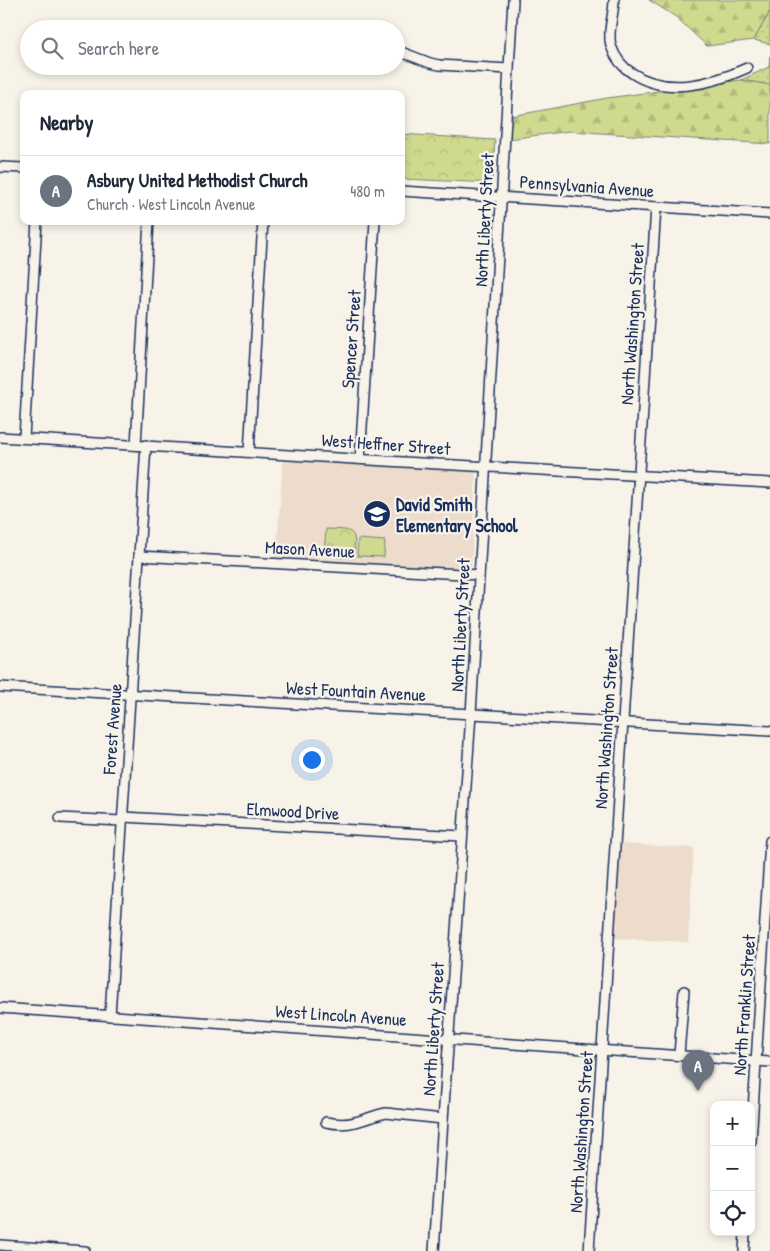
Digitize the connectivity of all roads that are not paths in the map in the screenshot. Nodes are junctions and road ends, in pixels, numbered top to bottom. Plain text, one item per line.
1 (513, 0) edge
2 (614, 0) edge
3 (405, 53) edge
4 (746, 68) dead end
5 (509, 69) junction
6 (0, 167) edge
7 (20, 168) edge
8 (405, 191) edge
9 (502, 198) junction
10 (656, 207) junction
11 (770, 214) edge
12 (37, 225) edge
13 (149, 225) edge
14 (263, 225) edge
15 (375, 225) edge
16 (0, 437) edge
17 (24, 438) junction
18 (136, 445) junction
19 (146, 446) junction
20 (248, 452) junction
21 (360, 459) junction
22 (485, 467) junction
23 (639, 476) junction
24 (770, 483) edge
25 (139, 556) junction
26 (479, 575) junction
27 (0, 687) edge
28 (130, 695) junction
29 (470, 714) junction
30 (623, 723) junction
31 (770, 731) edge
32 (60, 818) dead end
33 (122, 819) junction
34 (462, 836) junction
35 (770, 841) edge
36 (684, 992) dead end
37 (0, 1008) edge
38 (110, 1016) junction
39 (448, 1039) junction
40 (602, 1050) junction
41 (679, 1055) junction
42 (756, 1061) junction
43 (770, 1062) edge
44 (754, 1101) edge
45 (443, 1119) junction
46 (326, 1122) dead end
47 (745, 1236) edge
48 (0, 1245) edge
49 (72, 1251) edge
50 (85, 1251) edge
51 (434, 1251) edge
52 (589, 1251) edge
53 (744, 1251) edge

1 - 5 street, North Liberty Street
2 - 4 street
3 - 5 street
5 - 9 street, North Liberty Street
6 - 7 street
8 - 9 street, Pennsylvania Avenue
9 - 10 street, Pennsylvania Avenue
9 - 22 street, North Liberty Street
10 - 11 street, Pennsylvania Avenue
10 - 23 street, North Washington Street
12 - 17 street
13 - 18 street
14 - 20 street
15 - 21 street, Spencer Street
16 - 17 street, West Heffner Street
17 - 18 street, West Heffner Street
18 - 19 street, West Heffner Street
19 - 20 street, West Heffner Street
19 - 25 street, Forest Avenue
20 - 21 street, West Heffner Street
21 - 22 street, West Heffner Street
22 - 23 street, West Heffner Street
22 - 26 street, North Liberty Street
23 - 24 street, West Heffner Street
23 - 30 street, North Washington Street
25 - 26 street, Mason Avenue
25 - 28 street, Forest Avenue
26 - 29 street, North Liberty Street
27 - 28 street, West Fountain Avenue
28 - 29 street, West Fountain Avenue
28 - 33 street, Forest Avenue
29 - 30 street, West Fountain Avenue
29 - 34 street, North Liberty Street
30 - 31 street, West Fountain Avenue
30 - 40 street, North Washington Street
32 - 33 street, Elmwood Drive
33 - 34 street, Elmwood Drive
33 - 38 street, Forest Avenue
34 - 39 street, North Liberty Street
35 - 42 street, North Franklin Street
36 - 41 street
37 - 38 street, West Lincoln Avenue
38 - 39 street, West Lincoln Avenue
39 - 40 street, West Lincoln Avenue
39 - 45 street, North Liberty Street
40 - 41 street, West Lincoln Avenue
40 - 52 street, North Washington Street
41 - 42 street, West Lincoln Avenue
42 - 43 street, West Lincoln Avenue
42 - 44 street, North Franklin Street
45 - 46 street
45 - 51 street, North Liberty Street
47 - 53 street
48 - 49 street
49 - 50 street

